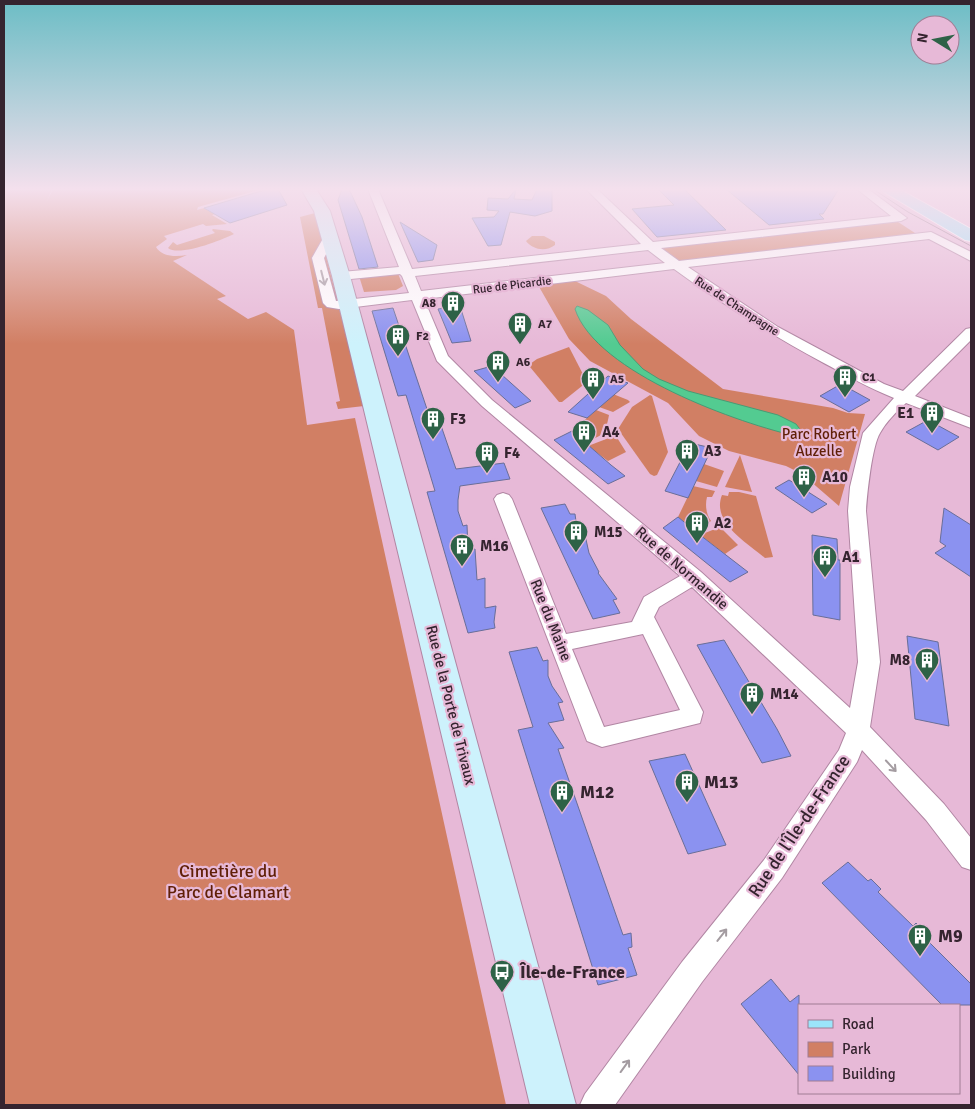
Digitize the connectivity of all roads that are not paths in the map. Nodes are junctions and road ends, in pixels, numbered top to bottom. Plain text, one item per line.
1 (327, 241) edge
2 (330, 241) edge
3 (395, 241) edge
4 (645, 241) edge
5 (697, 241) edge
6 (882, 241) edge
7 (941, 241) edge
8 (650, 246) junction
9 (971, 257) edge
10 (675, 265) junction
11 (408, 273) junction
12 (341, 276) junction
13 (417, 296) junction
14 (348, 304) junction
15 (971, 332) edge
16 (902, 397) junction
17 (971, 423) edge
18 (503, 499) dead end
19 (694, 577) junction
20 (644, 619) junction
21 (560, 643) junction
22 (858, 730) junction
23 (602, 736) joint
24 (971, 858) edge
25 (553, 1105) edge
26 (596, 1105) edge

1 -> 14 street
2 - 12 street, Rue de la Porte de Trivaux
3 - 11 street, Rue de Normandie
4 - 8 street, Rue de Champagne
5 - 8 street
6 - 10 street, Rue de Picardie
7 - 9 street, Rue de Picardie
8 - 10 street, Rue de Champagne
8 - 11 street
10 - 13 street, Rue de Picardie
10 - 16 street, Rue de Champagne
11 - 12 street
11 - 13 street, Rue de Normandie
12 - 14 street, Rue de la Porte de Trivaux
13 - 14 street, Rue de Picardie
13 - 19 street, Rue de Normandie
14 - 25 street, Rue de la Porte de Trivaux
15 - 16 street, Rue de l'Île-de-France
16 - 17 street, Rue de Champagne
16 - 22 street, Rue de l'Île-de-France
18 - 21 street, Rue du Maine
19 - 20 street
19 - 22 street, Rue de Normandie
20 - 21 street
20 - 23 street
21 - 23 street, Rue du Maine
22 -> 24 street, Rue de Normandie
26 -> 22 street, Rue de l'Île-de-France

